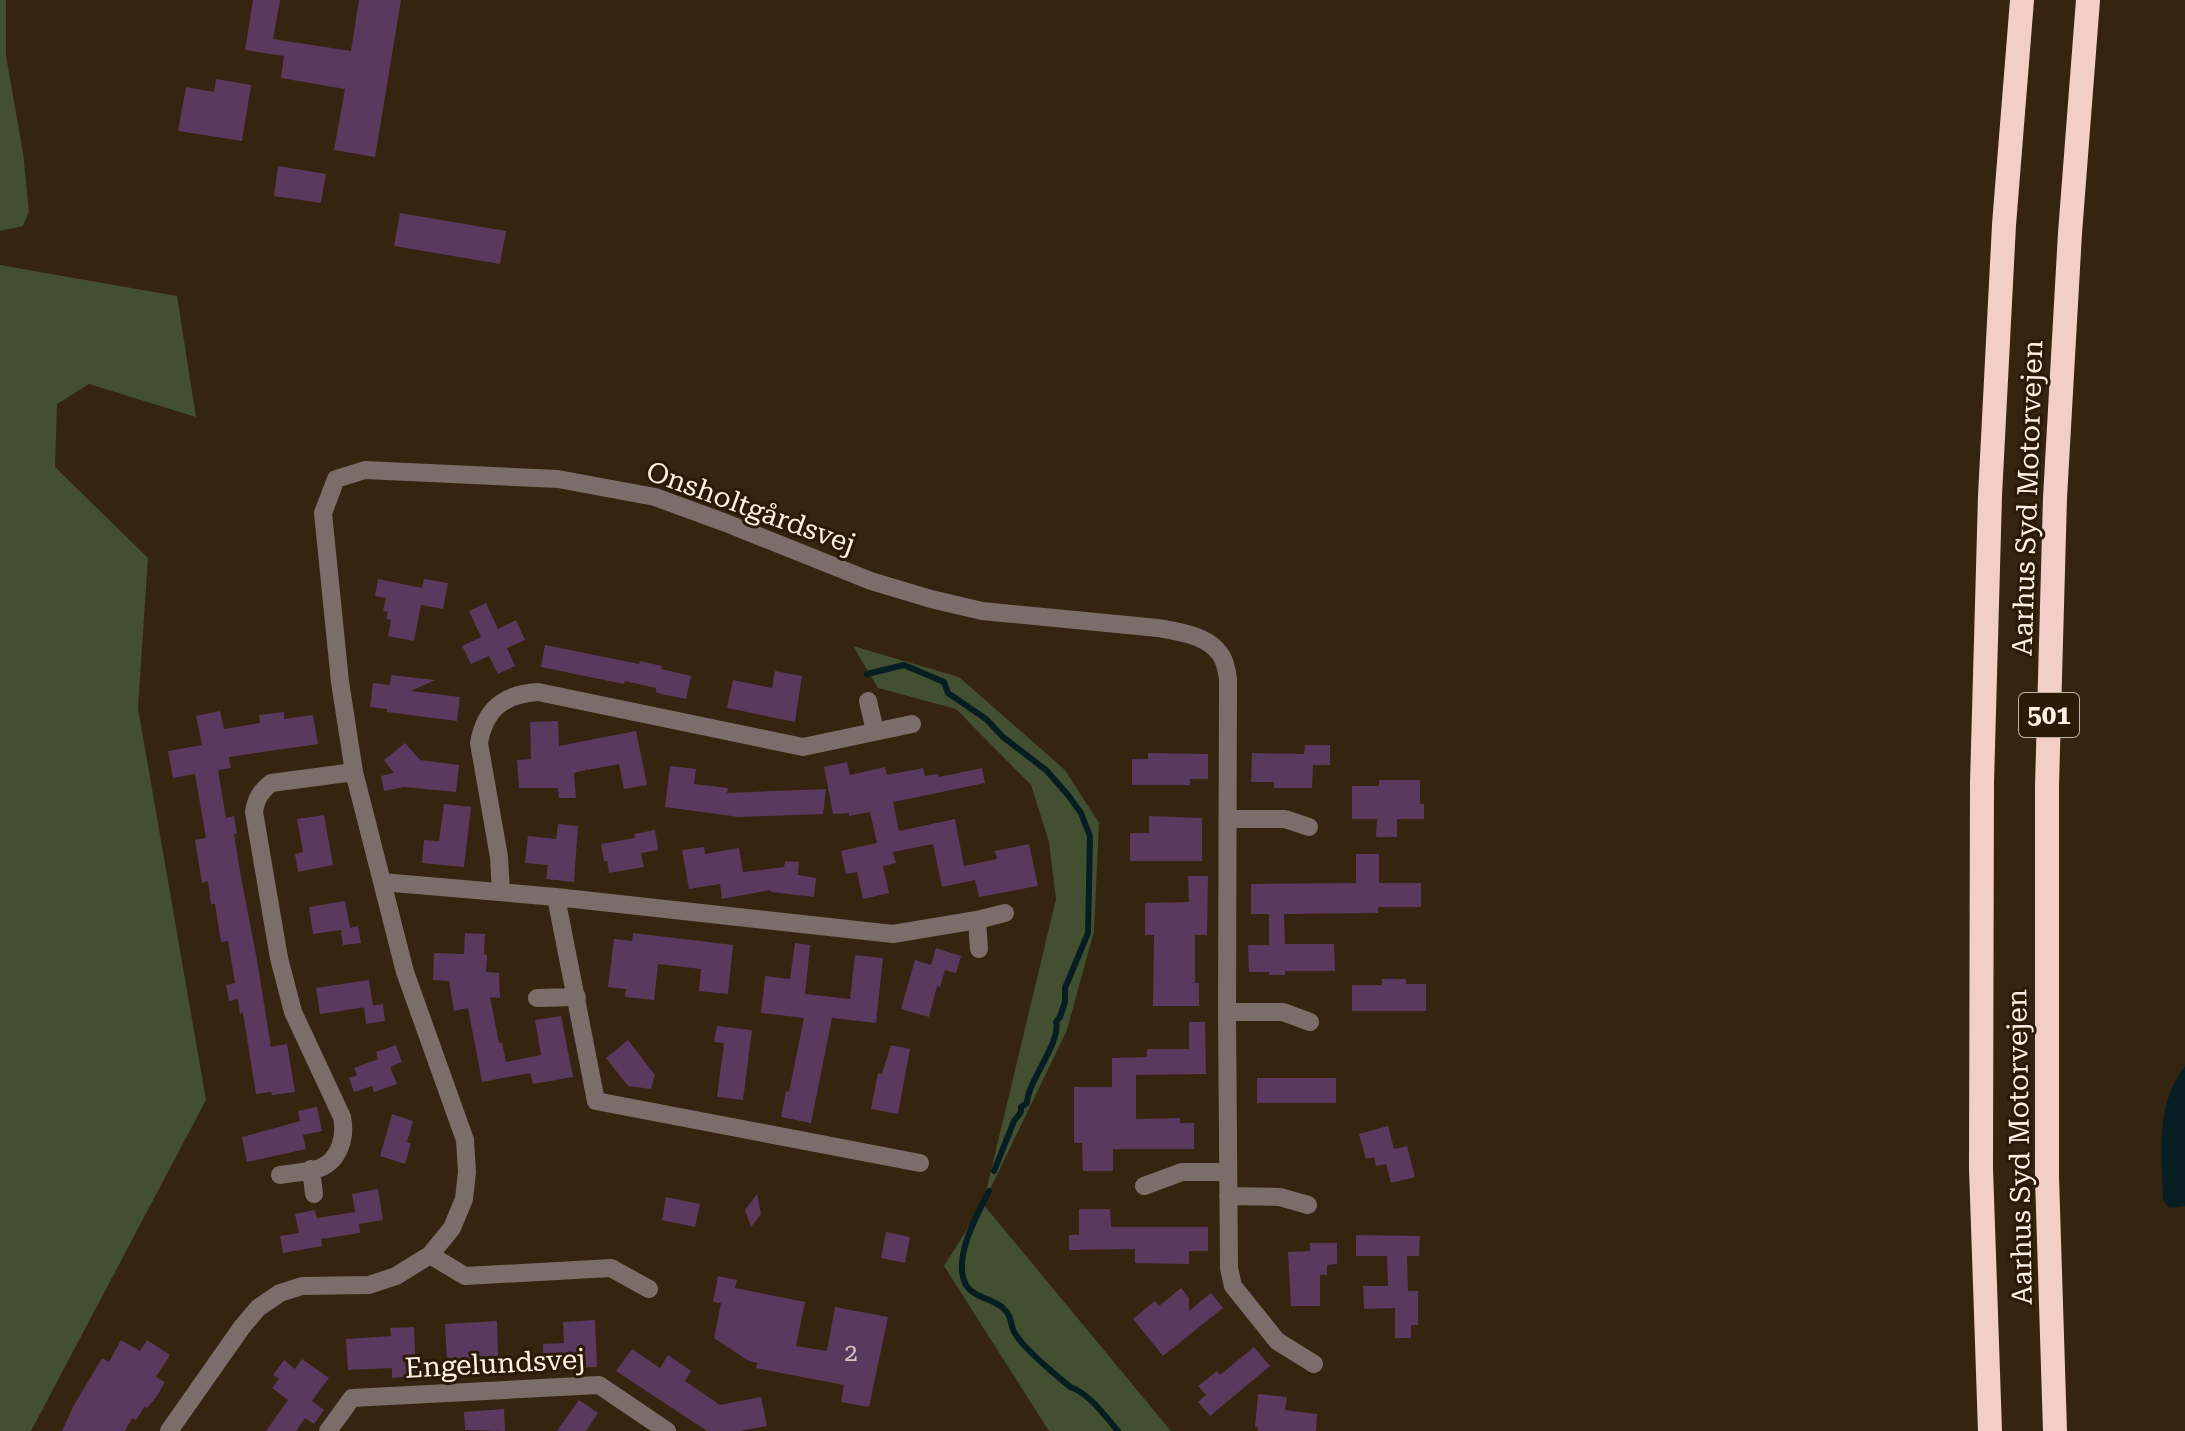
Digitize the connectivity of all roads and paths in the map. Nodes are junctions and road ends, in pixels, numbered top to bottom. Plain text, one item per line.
1 (2022, 0) edge
2 (2088, 0) edge
3 (868, 701) dead end
4 (912, 724) dead end
5 (875, 731) junction
6 (354, 772) junction
7 (1228, 819) junction
8 (1309, 827) dead end
9 (382, 882) junction
10 (501, 892) junction
11 (556, 897) junction
12 (1005, 913) dead end
13 (977, 920) junction
14 (979, 949) dead end
15 (577, 997) junction
16 (537, 998) dead end
17 (1227, 1012) junction
18 (1310, 1022) dead end
19 (920, 1163) dead end
20 (311, 1169) junction
21 (1228, 1172) junction
22 (280, 1175) dead end
23 (1144, 1186) dead end
24 (314, 1194) dead end
25 (1228, 1196) junction
26 (1308, 1205) dead end
27 (430, 1255) junction
28 (649, 1289) dead end
29 (1314, 1364) dead end
30 (169, 1431) edge
31 (328, 1431) edge
32 (667, 1431) edge
33 (1990, 1431) edge
34 (2055, 1431) edge

1 - 33 highway, Aarhus Syd Motorvejen / 501
2 - 34 highway, Aarhus Syd Motorvejen / 501
3 - 5 street
4 - 5 street
5 - 10 street
6 - 7 street, Onsholtgårdsvej
6 - 9 street, Onsholtgårdsvej
6 - 20 street
7 - 8 street
7 - 17 street, Onsholtgårdsvej
9 - 10 street
9 - 27 street, Onsholtgårdsvej
10 - 11 street
11 - 13 street
11 - 15 street
12 - 13 street
13 - 14 street
15 - 16 street
15 - 19 street
17 - 18 street
17 - 21 street, Onsholtgårdsvej
20 - 22 street
20 - 24 street
21 - 23 street
21 - 25 street, Onsholtgårdsvej
25 - 26 street
25 - 29 street, Onsholtgårdsvej
27 - 28 street
27 - 30 street, Onsholtgårdsvej
31 - 32 street, Engelundsvej

